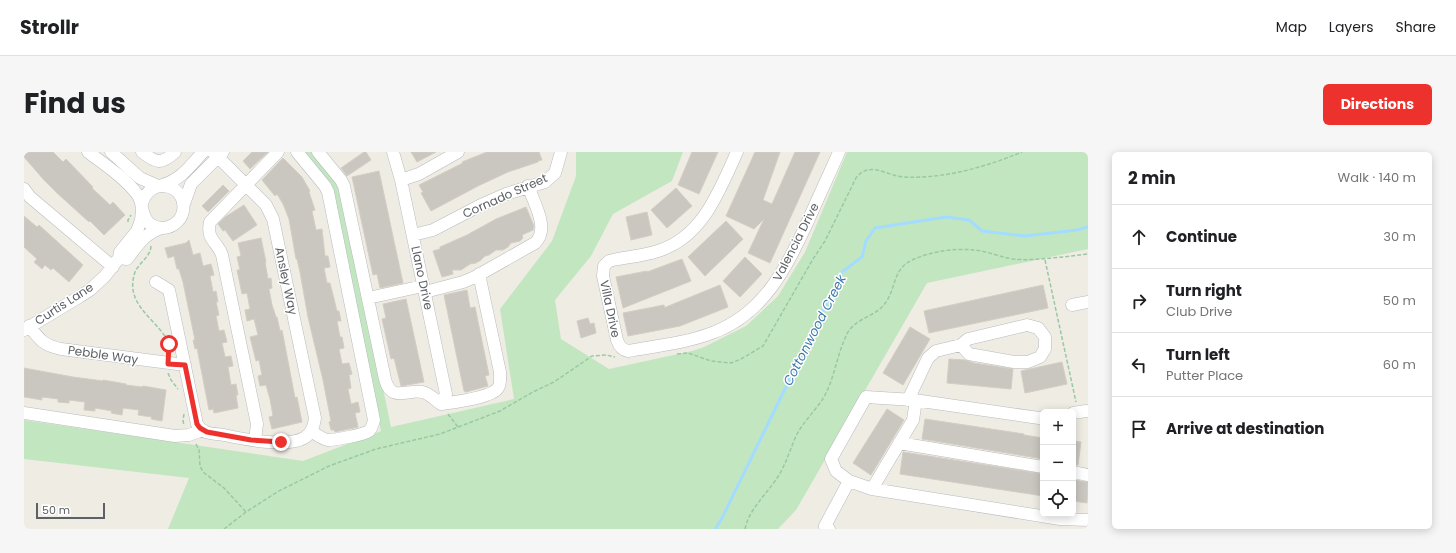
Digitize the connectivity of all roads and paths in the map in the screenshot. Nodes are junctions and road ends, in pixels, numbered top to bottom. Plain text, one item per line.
1 (88, 152) edge
2 (111, 152) edge
3 (142, 152) edge
4 (175, 152) edge
5 (203, 152) edge
6 (278, 152) edge
7 (297, 152) edge
8 (318, 152) edge
9 (393, 152) edge
10 (458, 152) edge
11 (561, 152) edge
12 (737, 152) edge
13 (839, 152) edge
14 (1022, 152) edge
15 (218, 153) edge
16 (401, 180) junction
17 (246, 185) junction
18 (160, 186) junction
19 (528, 186) junction
20 (24, 189) edge
21 (184, 204) junction
22 (139, 208) junction
23 (161, 228) junction
24 (141, 234) junction
25 (413, 235) junction
26 (1088, 254) edge
27 (1045, 260) junction
28 (116, 262) junction
29 (479, 274) junction
30 (156, 282) dead end
31 (424, 289) junction
32 (368, 298) junction
33 (1088, 302) edge
34 (1072, 305) dead end
35 (27, 328) edge
36 (169, 344) dead end
37 (961, 345) junction
38 (619, 353) junction
39 (673, 355) dead end
40 (168, 364) junction
41 (185, 365) junction
42 (180, 392) dead end
43 (912, 400) junction
44 (441, 404) junction
45 (184, 412) dead end
46 (24, 413) edge
47 (1083, 414) edge
48 (1040, 417) edge
49 (458, 427) junction
50 (198, 431) junction
51 (311, 431) junction
52 (255, 440) junction
53 (899, 443) junction
54 (1040, 467) edge
55 (1076, 473) edge
56 (1088, 475) edge
57 (849, 481) junction
58 (872, 489) junction
59 (246, 512) junction
60 (1088, 520) edge
61 (224, 529) edge
62 (745, 529) edge
63 (829, 529) edge

1 - 22 street
2 - 18 street
3 - 4 street
5 - 18 street
6 - 17 street
7 - 51 street
8 - 32 street
9 - 16 street, Llano Drive
10 - 16 street
11 - 19 street, Cornado Street
12 - 38 street, Villa Drive
13 - 38 street, Valencia Drive
14 - 39 path
15 - 17 street, Ansley Way
15 - 21 street
16 - 25 street, Llano Drive
17 - 51 street, Ansley Way
17 - 52 street
18 - 21 street
18 - 22 street
19 - 25 street, Cornado Street
19 - 29 street
20 - 28 street
21 - 23 street
22 - 23 street
22 - 24 street, Curtis Lane
22 - 24 path
23 - 24 street, Curtis Lane
24 - 28 street, Curtis Lane
24 - 36 path
25 - 31 street, Llano Drive
26 - 27 path
27 - 47 path
27 - 62 path
28 - 35 street, Curtis Lane
29 - 31 street
29 - 44 street
30 - 41 street
31 - 32 street
31 - 44 street, Llano Drive
32 - 44 street
33 - 34 street
35 - 40 street, Pebble Way
37 - 37 street
37 - 43 street
38 - 49 path
40 - 41 street, Pebble Way
40 - 42 path
41 - 50 street
43 - 48 street
43 - 53 street
43 - 57 street
44 - 49 path
45 - 50 path
46 - 50 street
49 - 59 path
50 - 52 street
50 - 59 path
51 - 52 street
53 - 54 street
53 - 58 street
55 - 56 street
57 - 58 street
57 - 63 street
58 - 60 street
59 - 61 path

